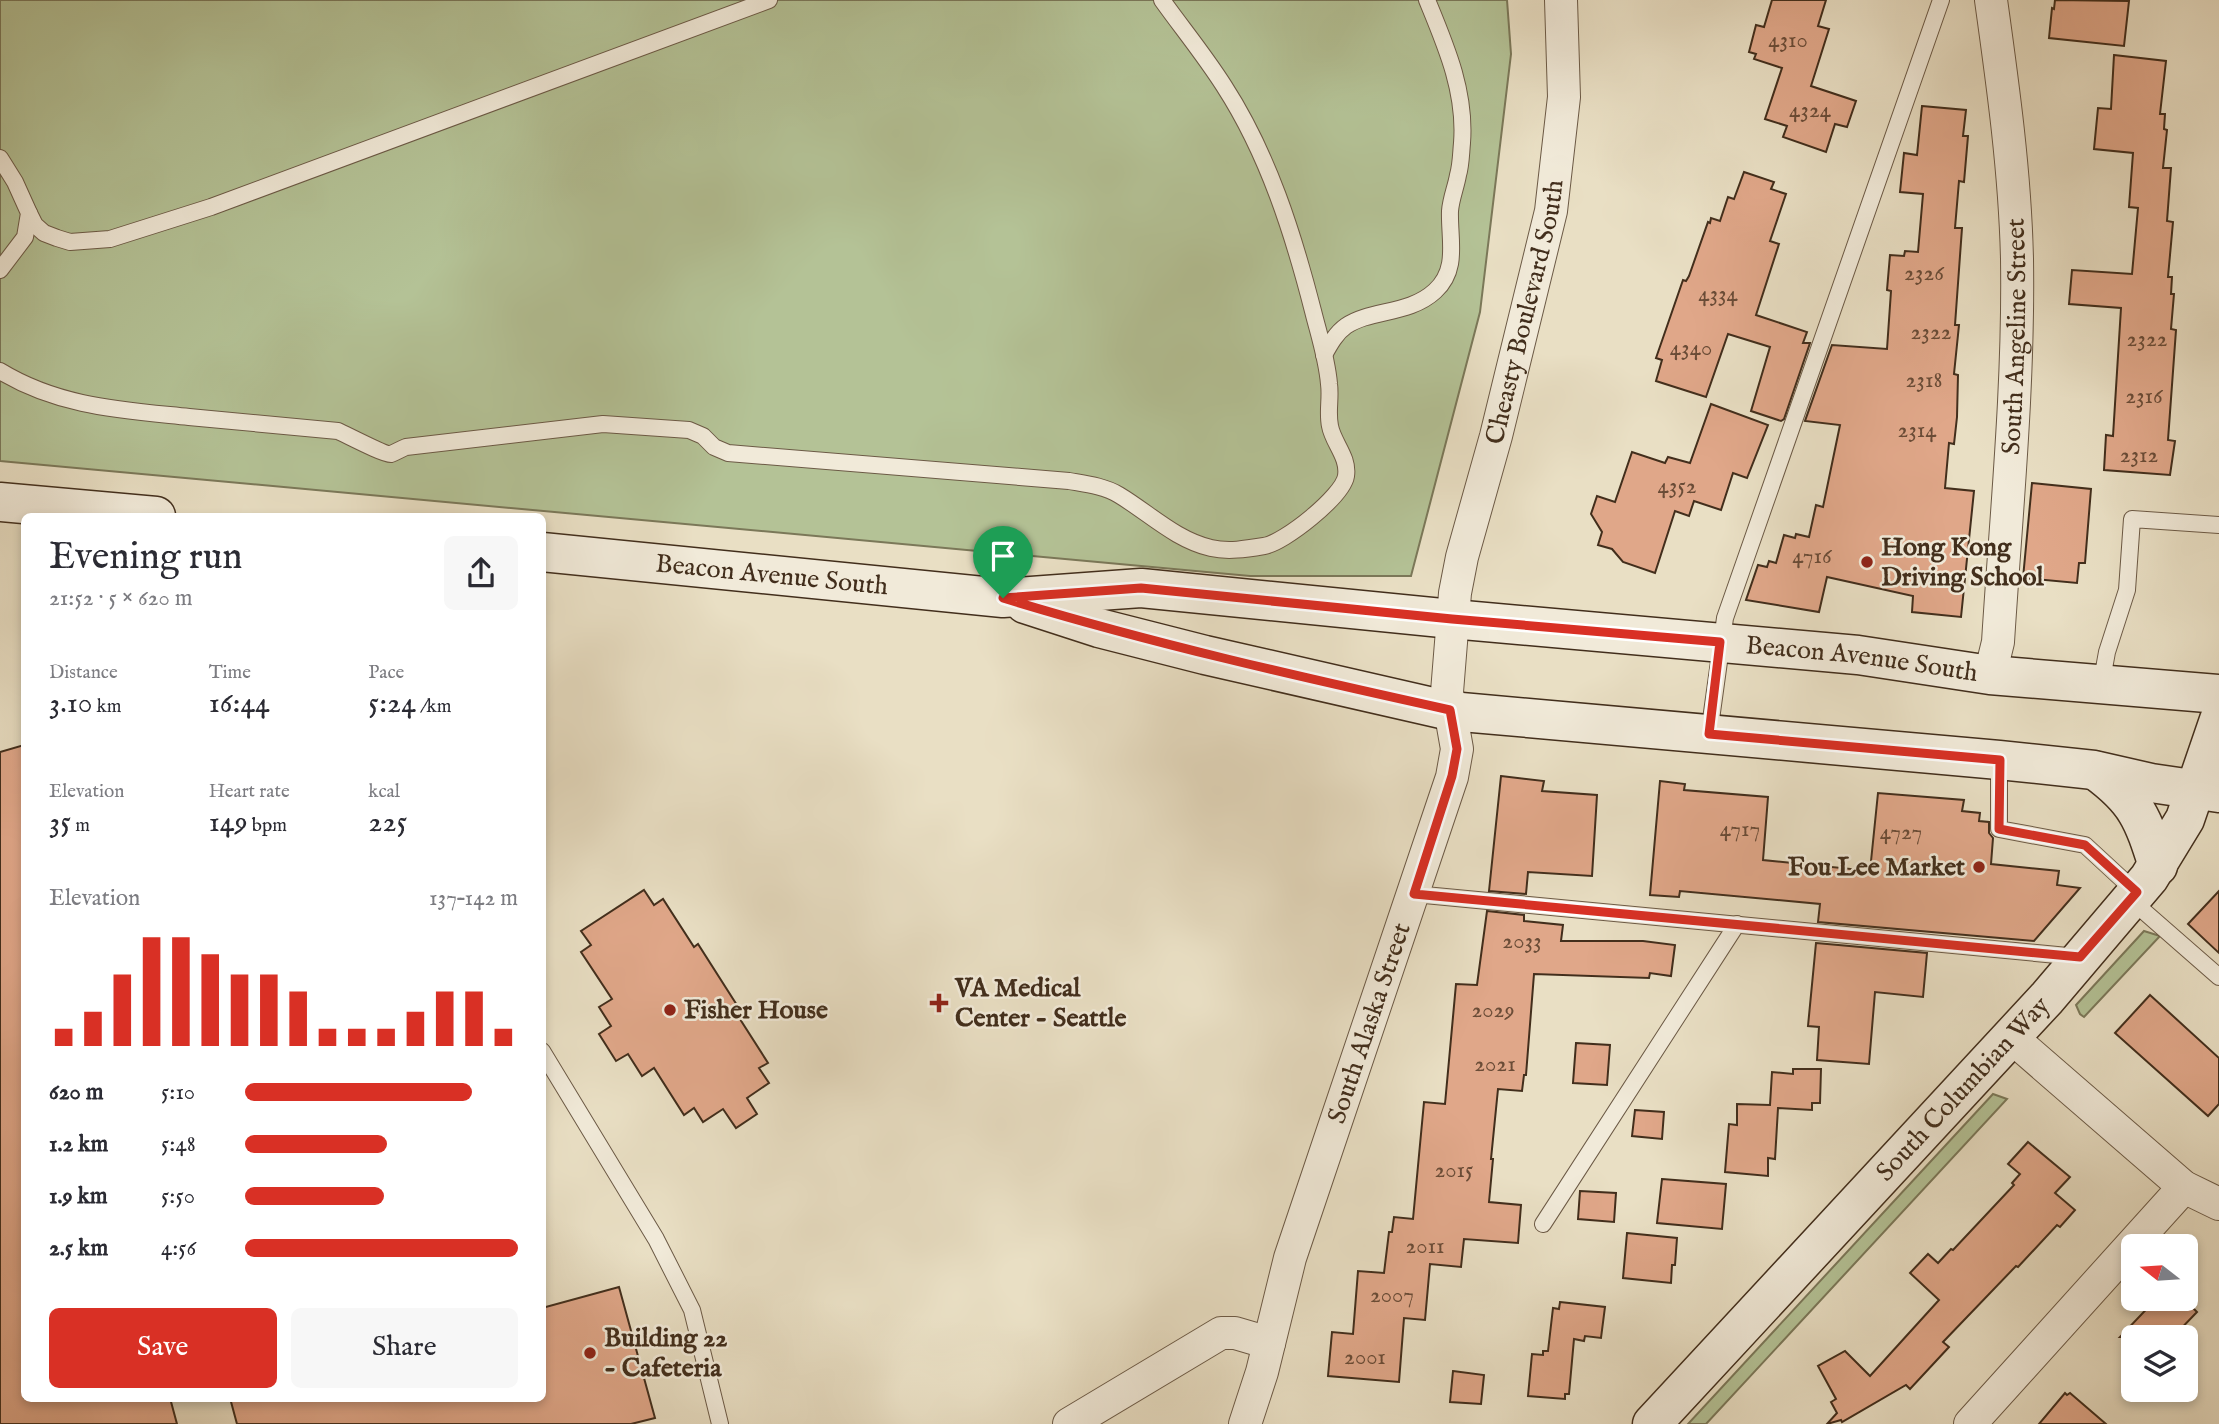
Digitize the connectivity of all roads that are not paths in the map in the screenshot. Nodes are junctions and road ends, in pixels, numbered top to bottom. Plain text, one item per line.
1 (769, 0) edge
2 (1162, 0) edge
3 (1427, 0) edge
4 (1561, 0) edge
5 (1941, 0) edge
6 (1991, 0) edge
7 (0, 158) edge
8 (29, 213) junction
9 (0, 270) edge
10 (1324, 355) junction
11 (0, 371) edge
12 (0, 502) edge
13 (123, 513) edge
14 (2219, 525) edge
15 (546, 552) edge
16 (1003, 598) junction
17 (1452, 619) junction
18 (1720, 642) junction
19 (1990, 675) junction
20 (2101, 685) junction
21 (2219, 694) edge
22 (1450, 710) junction
23 (2219, 720) edge
24 (1709, 734) junction
25 (2000, 760) junction
26 (2094, 770) junction
27 (2208, 791) edge
28 (2142, 886) junction
29 (1414, 894) junction
30 (1737, 923) junction
31 (2080, 957) junction
32 (2219, 976) edge
33 (2011, 1037) junction
34 (546, 1058) edge
35 (2184, 1187) junction
36 (2219, 1204) edge
37 (1543, 1224) dead end
38 (1269, 1343) junction
39 (720, 1424) edge
40 (1069, 1424) edge
41 (1245, 1424) edge
42 (1652, 1424) edge
43 (1970, 1424) edge

1 - 8 lane
2 - 10 lane
3 - 10 lane
4 - 17 street, Cheasty Boulevard South
5 - 18 lane
6 - 19 street, South Angeline Street
7 - 8 lane
8 - 9 lane
10 - 11 lane
12 - 13 main road
14 - 20 lane
15 - 16 main road, Beacon Avenue South
16 - 17 main road, Beacon Avenue South
16 - 22 main road, Beacon Avenue South
17 - 18 main road, Beacon Avenue South
17 - 22 street, South Alaska Street
18 - 19 main road, Beacon Avenue South
18 - 24 lane
19 - 20 main road, Beacon Avenue South
20 - 21 main road, Beacon Avenue South
22 - 24 main road, Beacon Avenue South
22 - 29 street, South Alaska Street
23 - 27 main road, South Columbian Way
24 - 25 main road, Beacon Avenue South
25 - 26 main road, Beacon Avenue South
25 - 28 lane
26 - 27 main road, Beacon Avenue South
26 - 28 main road
27 - 28 main road, South Columbian Way
28 - 31 main road, South Columbian Way
28 - 32 lane
29 - 30 lane
29 - 38 street, South Alaska Street
30 - 31 lane
30 - 37 lane
31 - 33 main road, South Columbian Way
33 - 35 street
33 - 42 main road, South Columbian Way
34 - 39 lane
35 - 36 street
35 - 43 street
38 - 40 street
38 - 41 street, South Alaska Street

